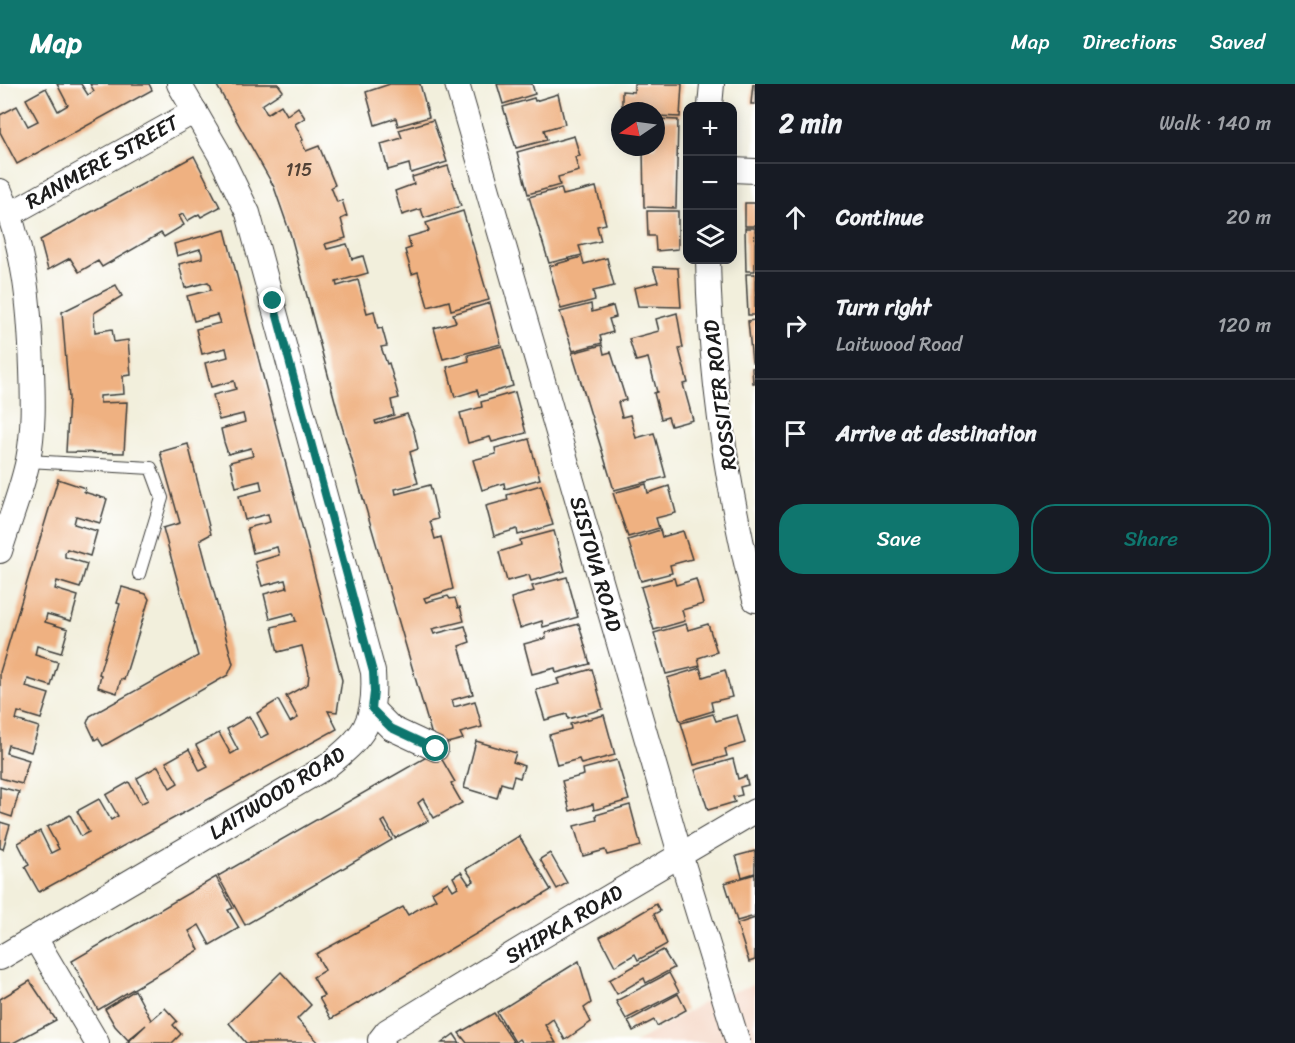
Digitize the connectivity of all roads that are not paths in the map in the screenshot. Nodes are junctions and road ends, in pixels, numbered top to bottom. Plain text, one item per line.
1 (179, 84) edge
2 (458, 84) edge
3 (712, 84) edge
4 (710, 102) edge
5 (195, 111) junction
6 (737, 170) edge
7 (755, 171) edge
8 (0, 191) edge
9 (10, 213) junction
10 (708, 264) edge
11 (28, 461) junction
12 (0, 551) edge
13 (139, 574) dead end
14 (755, 600) edge
15 (372, 709) junction
16 (436, 749) dead end
17 (755, 811) edge
18 (680, 854) junction
19 (35, 938) junction
20 (0, 958) edge
21 (97, 1043) edge
22 (381, 1043) edge
23 (738, 1043) edge

1 - 5 street, LAITWOOD ROAD
2 - 18 street, SISTOVA ROAD
3 - 4 street
5 - 9 street, RANMERE STREET
5 - 15 street, LAITWOOD ROAD
6 - 7 street
8 - 9 street
9 - 11 street
10 - 14 street, ROSSITER ROAD
11 - 12 street
11 - 13 lane
15 - 16 street
15 - 19 street, LAITWOOD ROAD
17 - 18 street, SHIPKA ROAD
18 - 22 street, SHIPKA ROAD
18 - 23 street, SISTOVA ROAD
19 - 20 street, LAITWOOD ROAD
19 - 21 street

